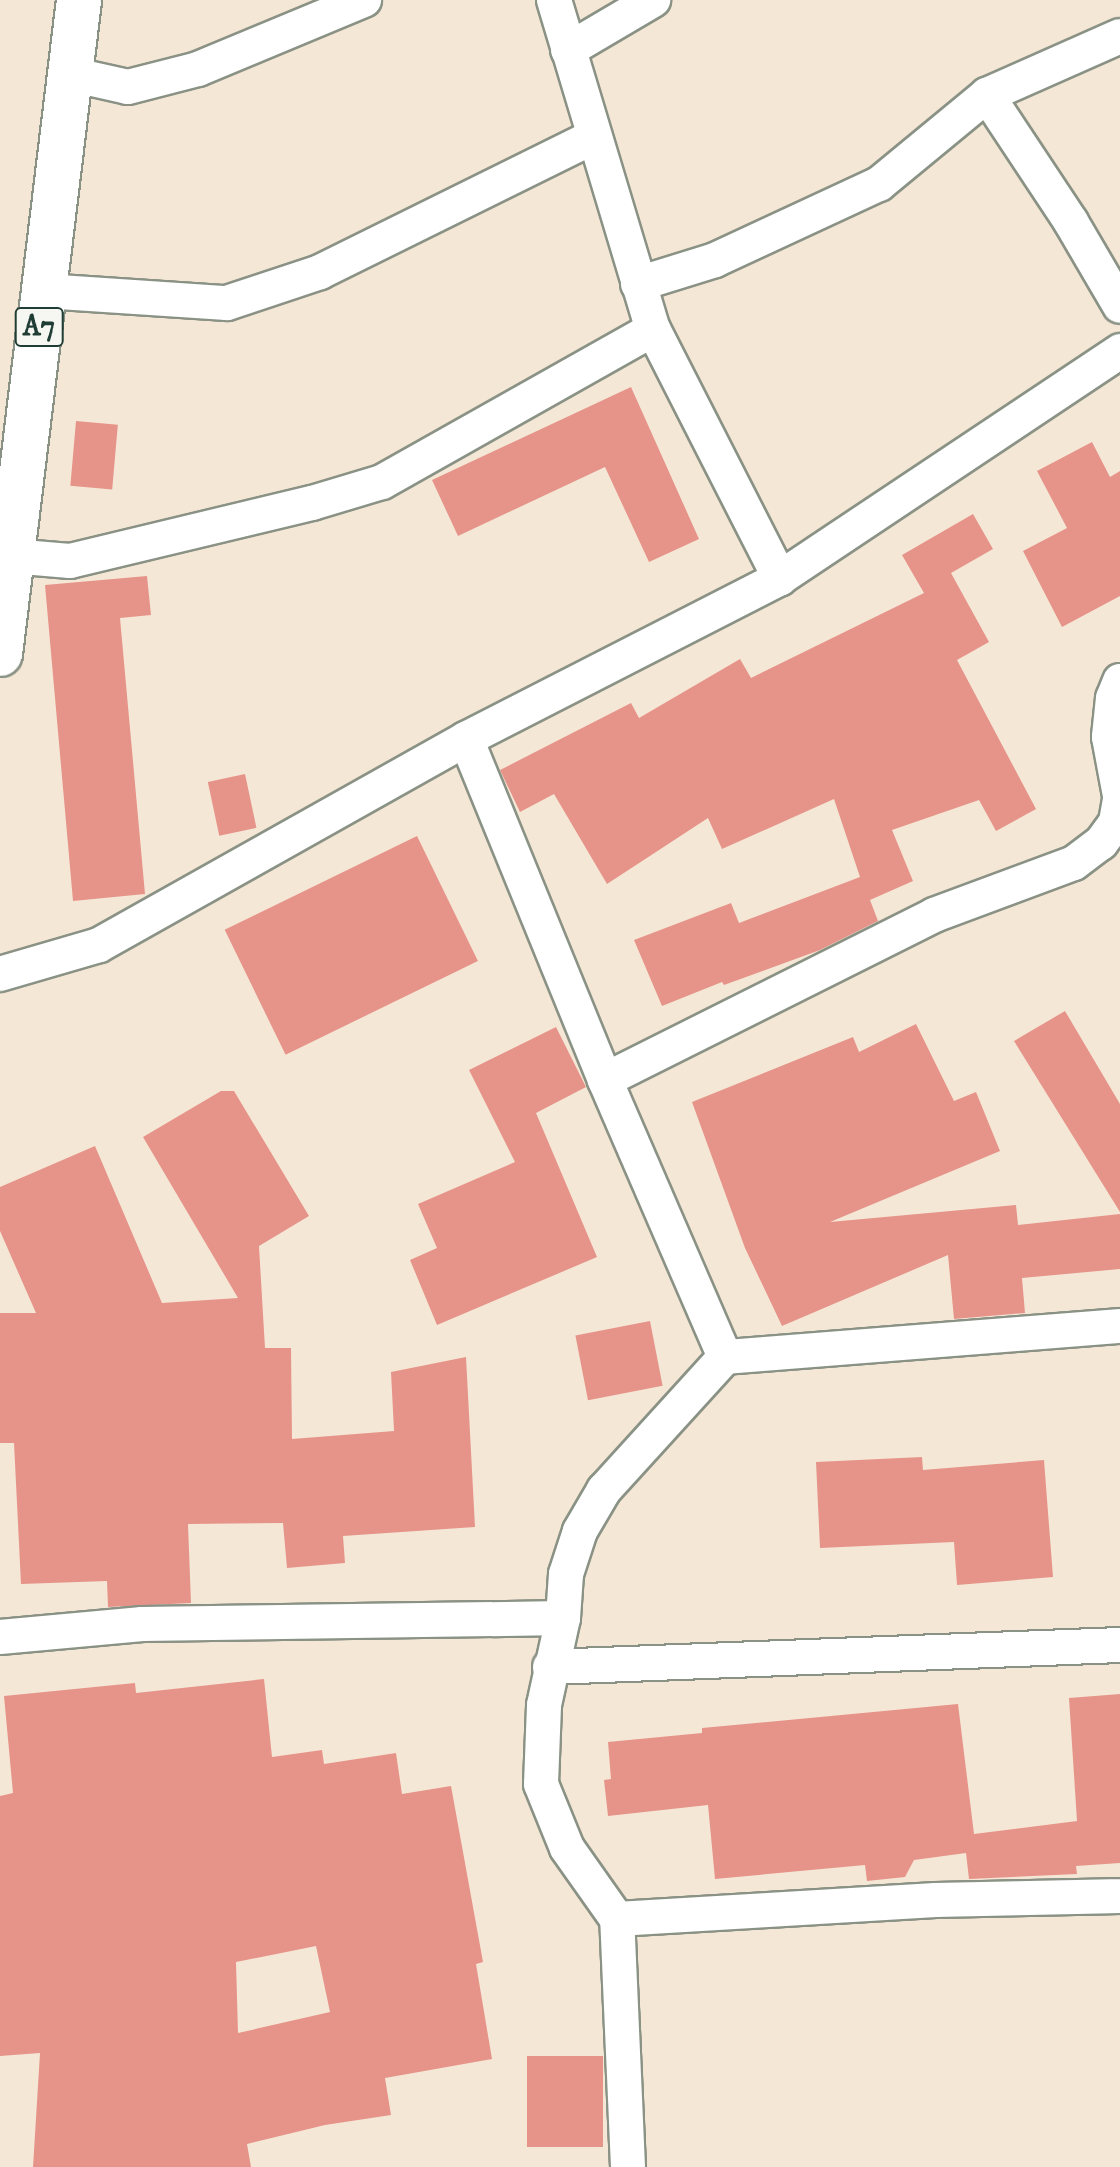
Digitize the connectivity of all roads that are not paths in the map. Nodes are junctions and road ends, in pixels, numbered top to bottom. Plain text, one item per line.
1 (79, 0) edge
2 (364, 0) edge
3 (554, 0) edge
4 (653, 0) edge
5 (1120, 36) edge
6 (568, 50) junction
7 (70, 74) junction
8 (987, 95) junction
9 (593, 137) junction
10 (638, 284) junction
11 (44, 291) junction
12 (1120, 306) edge
13 (653, 329) junction
14 (1120, 351) edge
15 (11, 556) junction
16 (780, 578) junction
17 (3, 600) edge
18 (0, 654) edge
19 (1120, 681) edge
20 (466, 739) junction
21 (1120, 798) edge
22 (0, 974) edge
23 (605, 1080) junction
24 (1120, 1326) edge
25 (725, 1357) junction
26 (563, 1618) junction
27 (0, 1637) edge
28 (1120, 1645) edge
29 (550, 1667) junction
30 (1120, 1896) edge
31 (617, 1919) junction
32 (628, 2167) edge

1 - 7 highway, A7
2 - 7 street
3 - 6 street
4 - 6 street
5 - 8 street
6 - 9 street
7 - 11 highway, A7
8 - 10 street
8 - 12 street
9 - 10 street
9 - 11 street
10 - 13 street
11 - 15 highway, A7
13 - 15 street
13 - 16 street
14 - 16 street
15 - 17 highway, A7
16 - 20 street
17 - 18 highway, A7
19 - 21 street
20 - 22 street
20 - 23 street
21 - 23 street
23 - 25 street
24 - 25 street
25 - 26 street
26 - 27 street
26 - 29 street
28 - 29 street
29 - 31 street
30 - 31 street
31 - 32 street

